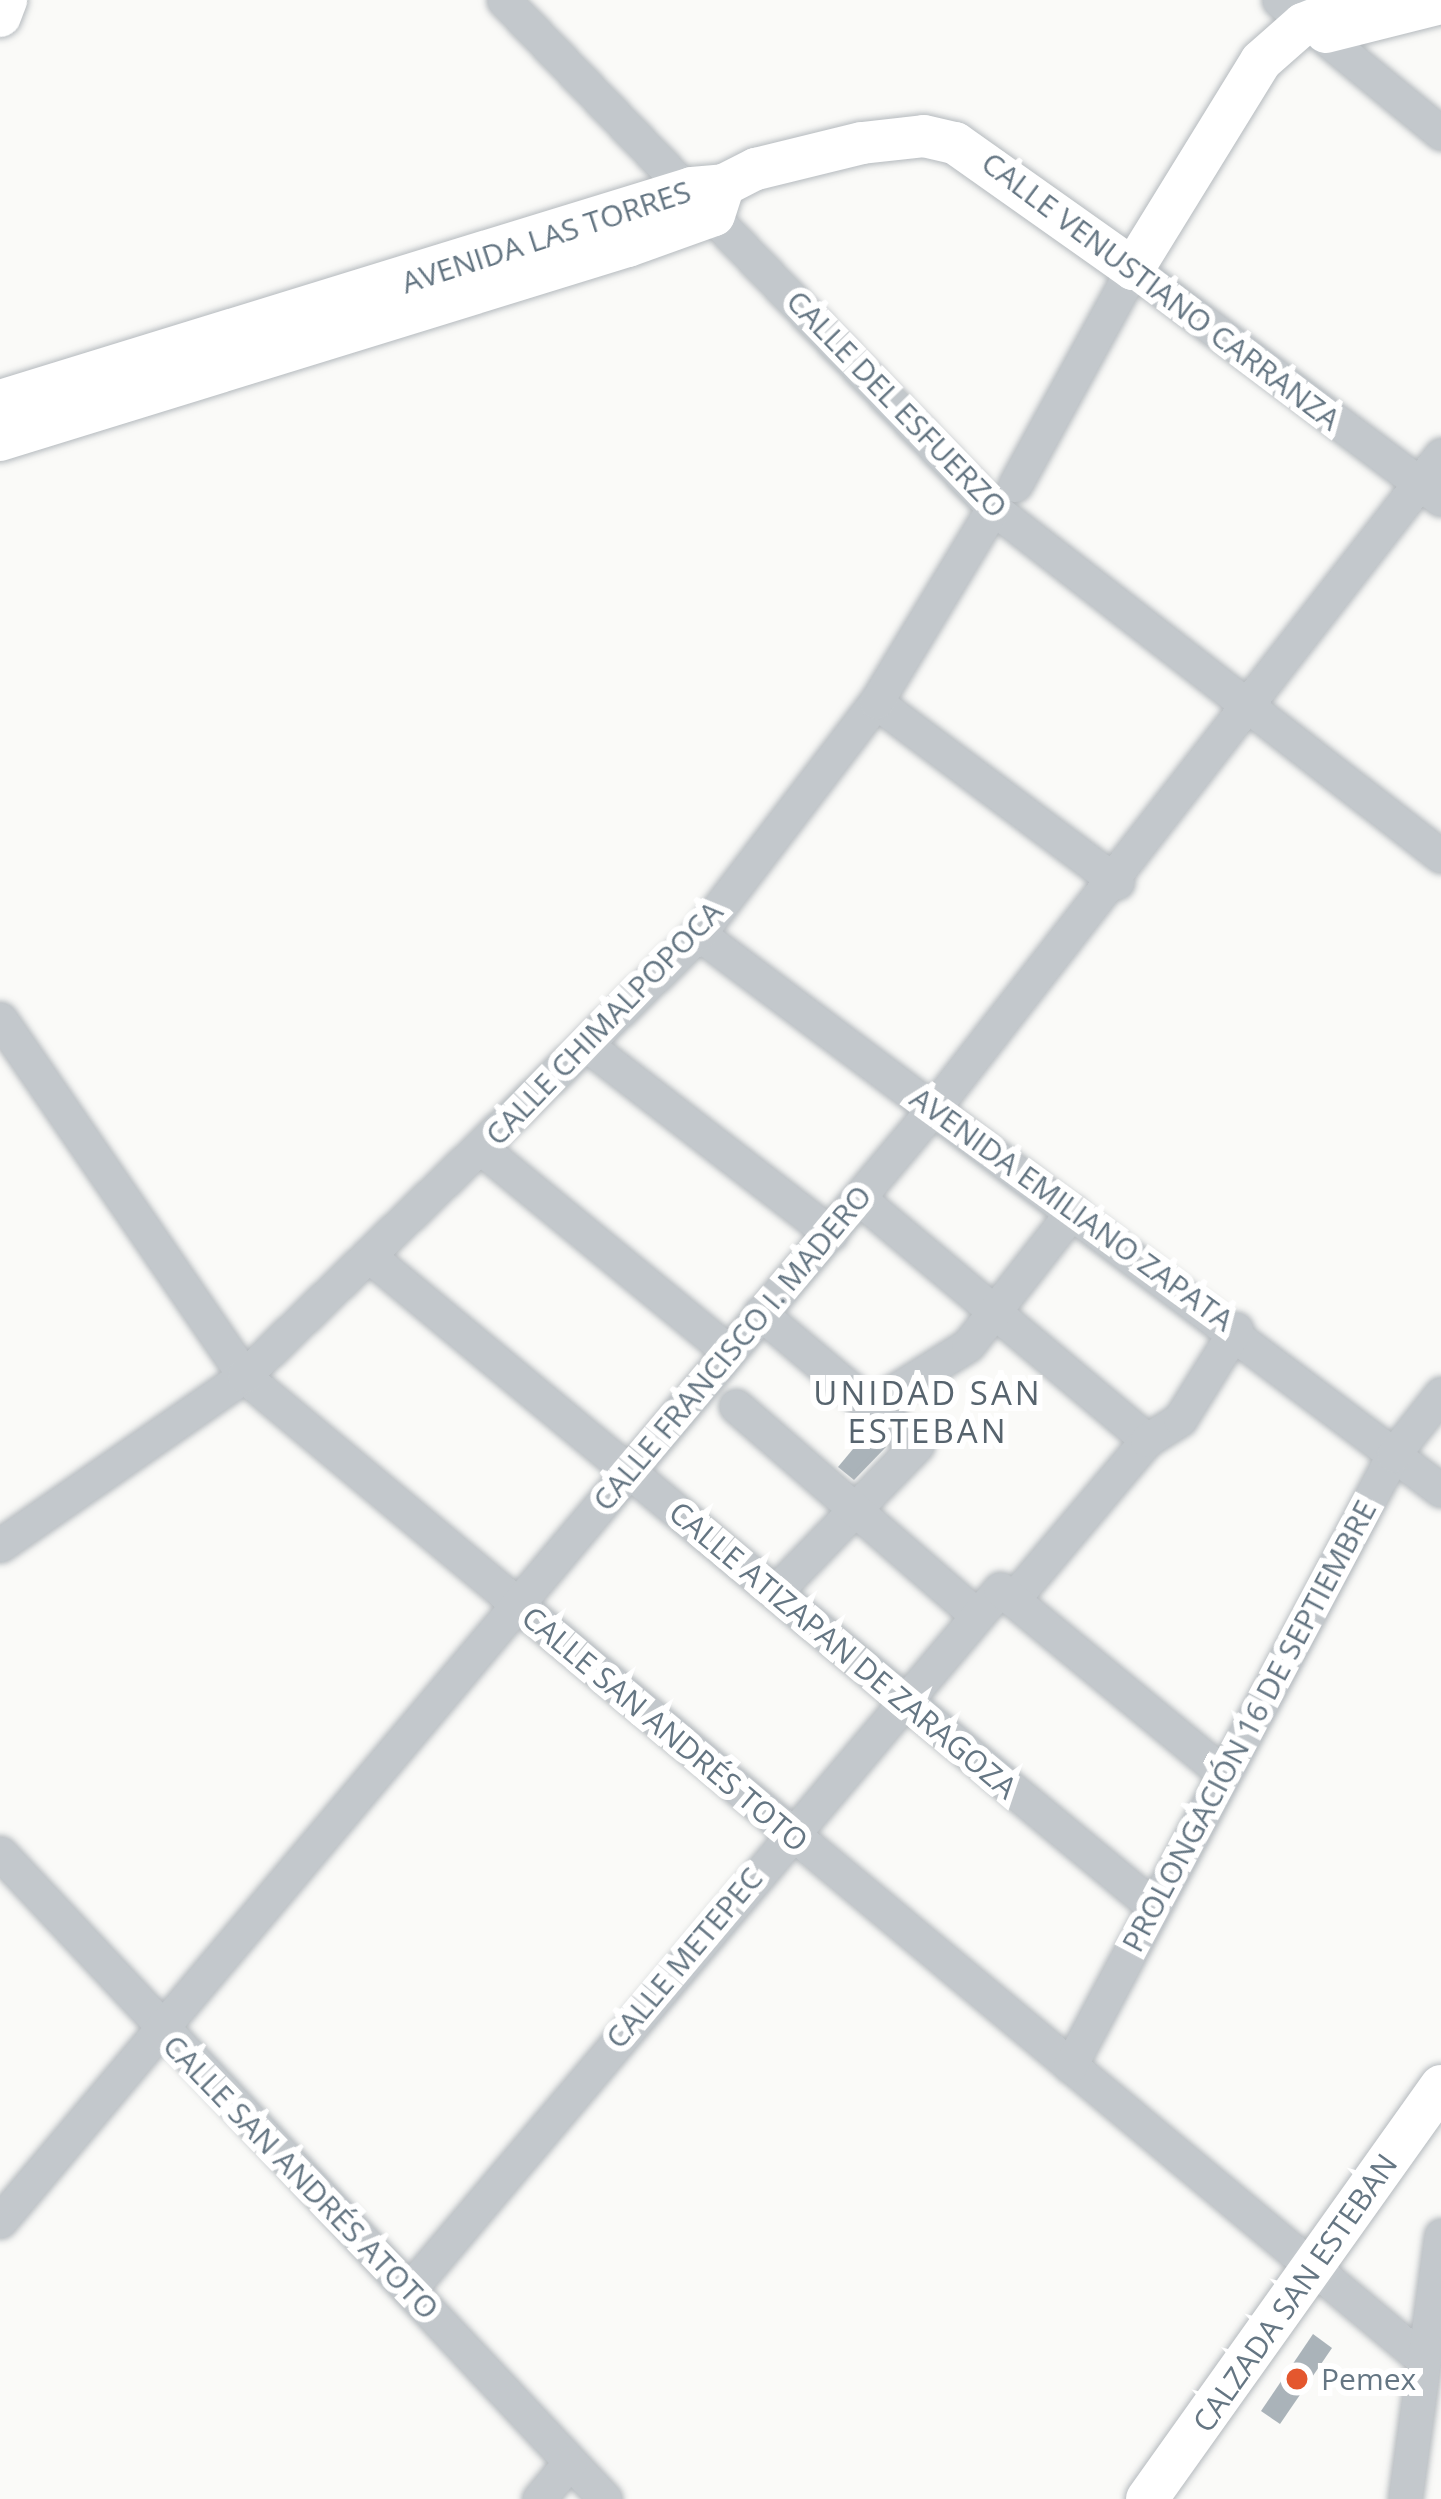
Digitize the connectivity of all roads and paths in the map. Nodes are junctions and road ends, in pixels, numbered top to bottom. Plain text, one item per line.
1 (6, 0) edge
2 (504, 0) edge
3 (1363, 0) edge
4 (1441, 4) edge
5 (0, 16) edge
6 (1297, 23) edge
7 (1441, 133) edge
8 (710, 196) junction
9 (1133, 269) junction
10 (128, 383) junction
11 (0, 401) edge
12 (0, 440) edge
13 (1441, 455) edge
14 (1431, 491) edge
15 (1004, 496) junction
16 (876, 702) junction
17 (1250, 706) junction
18 (1441, 856) edge
19 (1117, 882) junction
20 (699, 934) junction
21 (0, 1019) edge
22 (588, 1046) junction
23 (934, 1108) junction
24 (482, 1149) junction
25 (860, 1199) junction
26 (1072, 1212) junction
27 (831, 1234) junction
28 (368, 1256) junction
29 (760, 1313) junction
30 (994, 1313) junction
31 (1236, 1329) junction
32 (728, 1352) junction
33 (244, 1376) junction
34 (1441, 1394) edge
35 (736, 1406) dead end
36 (870, 1406) junction
37 (1147, 1440) junction
38 (1393, 1455) junction
39 (628, 1470) junction
40 (1441, 1490) edge
41 (855, 1516) junction
42 (0, 1545) edge
43 (775, 1592) junction
44 (1013, 1600) junction
45 (517, 1604) junction
46 (975, 1615) junction
47 (902, 1700) junction
48 (1221, 1771) junction
49 (788, 1832) junction
50 (0, 1853) edge
51 (1153, 1906) junction
52 (161, 2030) junction
53 (1070, 2066) junction
54 (1441, 2086) edge
55 (1429, 2119) edge
56 (0, 2221) edge
57 (1441, 2235) edge
58 (1311, 2274) junction
59 (409, 2290) junction
60 (1420, 2357) junction
61 (570, 2462) junction
62 (539, 2499) edge
63 (605, 2499) edge
64 (1148, 2499) edge
65 (1405, 2499) edge

1 - 5 main road
2 - 8 street, CALLE DEL ESFUERZO
3 - 6 main road
4 - 6 main road
6 - 7 street
6 - 9 main road, CALLE CHIMALPOPOCA
8 - 9 main road, CALLE VENUSTIANO CARRANZA
8 - 10 main road, AVENIDA LAS TORRES
8 - 15 street, CALLE DEL ESFUERZO
9 - 14 street, CALLE VENUSTIANO CARRANZA
9 - 15 street, CALLE CHIMALPOPOCA
10 - 11 main road, AVENIDA LAS TORRES
10 - 12 main road, AVENIDA LAS TORRES
13 - 14 street, CALLE FRANCISCO I. MADERO
14 - 17 street, CALLE FRANCISCO I. MADERO
15 - 16 street, CALLE CHIMALPOPOCA
15 - 17 street, CALLE DEL ESFUERZO
16 - 19 street
16 - 20 street, CALLE CHIMALPOPOCA
17 - 18 street, CALLE DEL ESFUERZO
17 - 19 street, CALLE FRANCISCO I. MADERO
19 - 23 street, CALLE FRANCISCO I. MADERO
20 - 22 street, CALLE CHIMALPOPOCA
20 - 23 street, AVENIDA EMILIANO ZAPATA
21 - 33 street, CALLE SAN ANDRÉS TOTO
22 - 24 street, CALLE CHIMALPOPOCA
22 - 27 street
23 - 25 street, CALLE FRANCISCO I. MADERO
23 - 26 street, AVENIDA EMILIANO ZAPATA
24 - 28 street, CALLE CHIMALPOPOCA
24 - 32 street
25 - 27 street, CALLE FRANCISCO I. MADERO
25 - 30 street
26 - 30 street
26 - 31 street, AVENIDA EMILIANO ZAPATA
27 - 29 street, CALLE FRANCISCO I. MADERO
28 - 33 street, CALLE CHIMALPOPOCA
28 - 39 street, CALLE ATIZAPAN DE ZARAGOZA
29 - 32 street, CALLE FRANCISCO I. MADERO
29 - 36 street
30 - 36 street
30 - 37 street
31 - 37 street, CALLE METEPEC
31 - 38 street, AVENIDA EMILIANO ZAPATA
32 - 39 street, CALLE FRANCISCO I. MADERO
33 - 42 street, CALLE CHIMALPOPOCA
33 - 45 street, CALLE SAN ANDRÉS TOTO
34 - 38 street, PROLONGACIÓN 16 DE SEPTIEMBRE
35 - 41 street
36 - 41 street
37 - 44 street, CALLE METEPEC
38 - 40 street, AVENIDA EMILIANO ZAPATA
38 - 48 street, PROLONGACIÓN 16 DE SEPTIEMBRE
39 - 43 street, CALLE ATIZAPAN DE ZARAGOZA
39 - 45 street, CALLE FRANCISCO I. MADERO
41 - 43 street
41 - 46 street
43 - 47 street, CALLE ATIZAPAN DE ZARAGOZA
44 - 46 street, CALLE METEPEC
44 - 48 street
45 - 49 street, CALLE SAN ANDRÉS TOTO
45 - 52 street, CALLE FRANCISCO I. MADERO
46 - 47 street, CALLE METEPEC
47 - 49 street, CALLE METEPEC
47 - 51 street, CALLE ATIZAPAN DE ZARAGOZA
48 - 51 street, PROLONGACIÓN 16 DE SEPTIEMBRE
49 - 53 street, CALLE SAN ANDRÉS TOTO
49 - 59 street, CALLE METEPEC
50 - 52 street, CALLE SAN ANDRÉS ATOTO
51 - 53 street, PROLONGACIÓN 16 DE SEPTIEMBRE
52 - 56 street, CALLE FRANCISCO I. MADERO
52 - 59 street, CALLE SAN ANDRÉS ATOTO
53 - 58 street, CALLE SAN ANDRÉS TOTO
54 - 55 main road, CALZADA SAN ESTEBAN
55 - 58 main road, CALZADA SAN ESTEBAN
57 - 60 street
58 - 60 street, CALLE SAN ANDRÉS TOTO
58 - 64 main road, CALZADA SAN ESTEBAN
59 - 61 street, CALLE SAN ANDRÉS ATOTO
60 - 65 street
61 - 62 street
61 - 63 street, CALLE SAN ANDRÉS ATOTO

